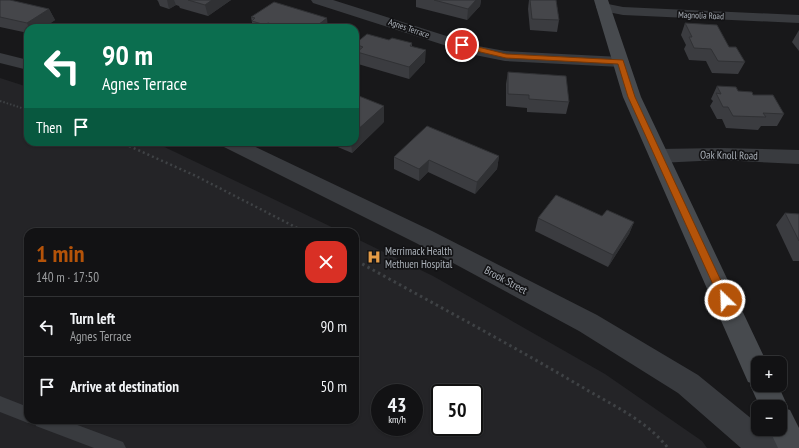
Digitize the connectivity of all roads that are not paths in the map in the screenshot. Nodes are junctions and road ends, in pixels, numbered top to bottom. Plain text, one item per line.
1 (318, 0) edge
2 (602, 3) edge
3 (799, 19) edge
4 (0, 58) edge
5 (621, 62) junction
6 (24, 64) edge
7 (238, 146) edge
8 (659, 156) junction
9 (799, 157) edge
10 (751, 358) edge
11 (0, 404) edge
12 (24, 413) edge
13 (53, 424) edge
14 (787, 435) edge
15 (117, 448) edge
16 (764, 448) edge
17 (793, 448) edge

1 - 5 street, Agnes Terrace
2 - 3 street, Magnolia Road
2 - 5 main road
4 - 6 street
5 - 8 main road
7 - 16 street, Brook Street
8 - 9 street, Oak Knoll Road
8 - 10 main road
11 - 12 lane
13 - 15 lane
14 - 17 main road

